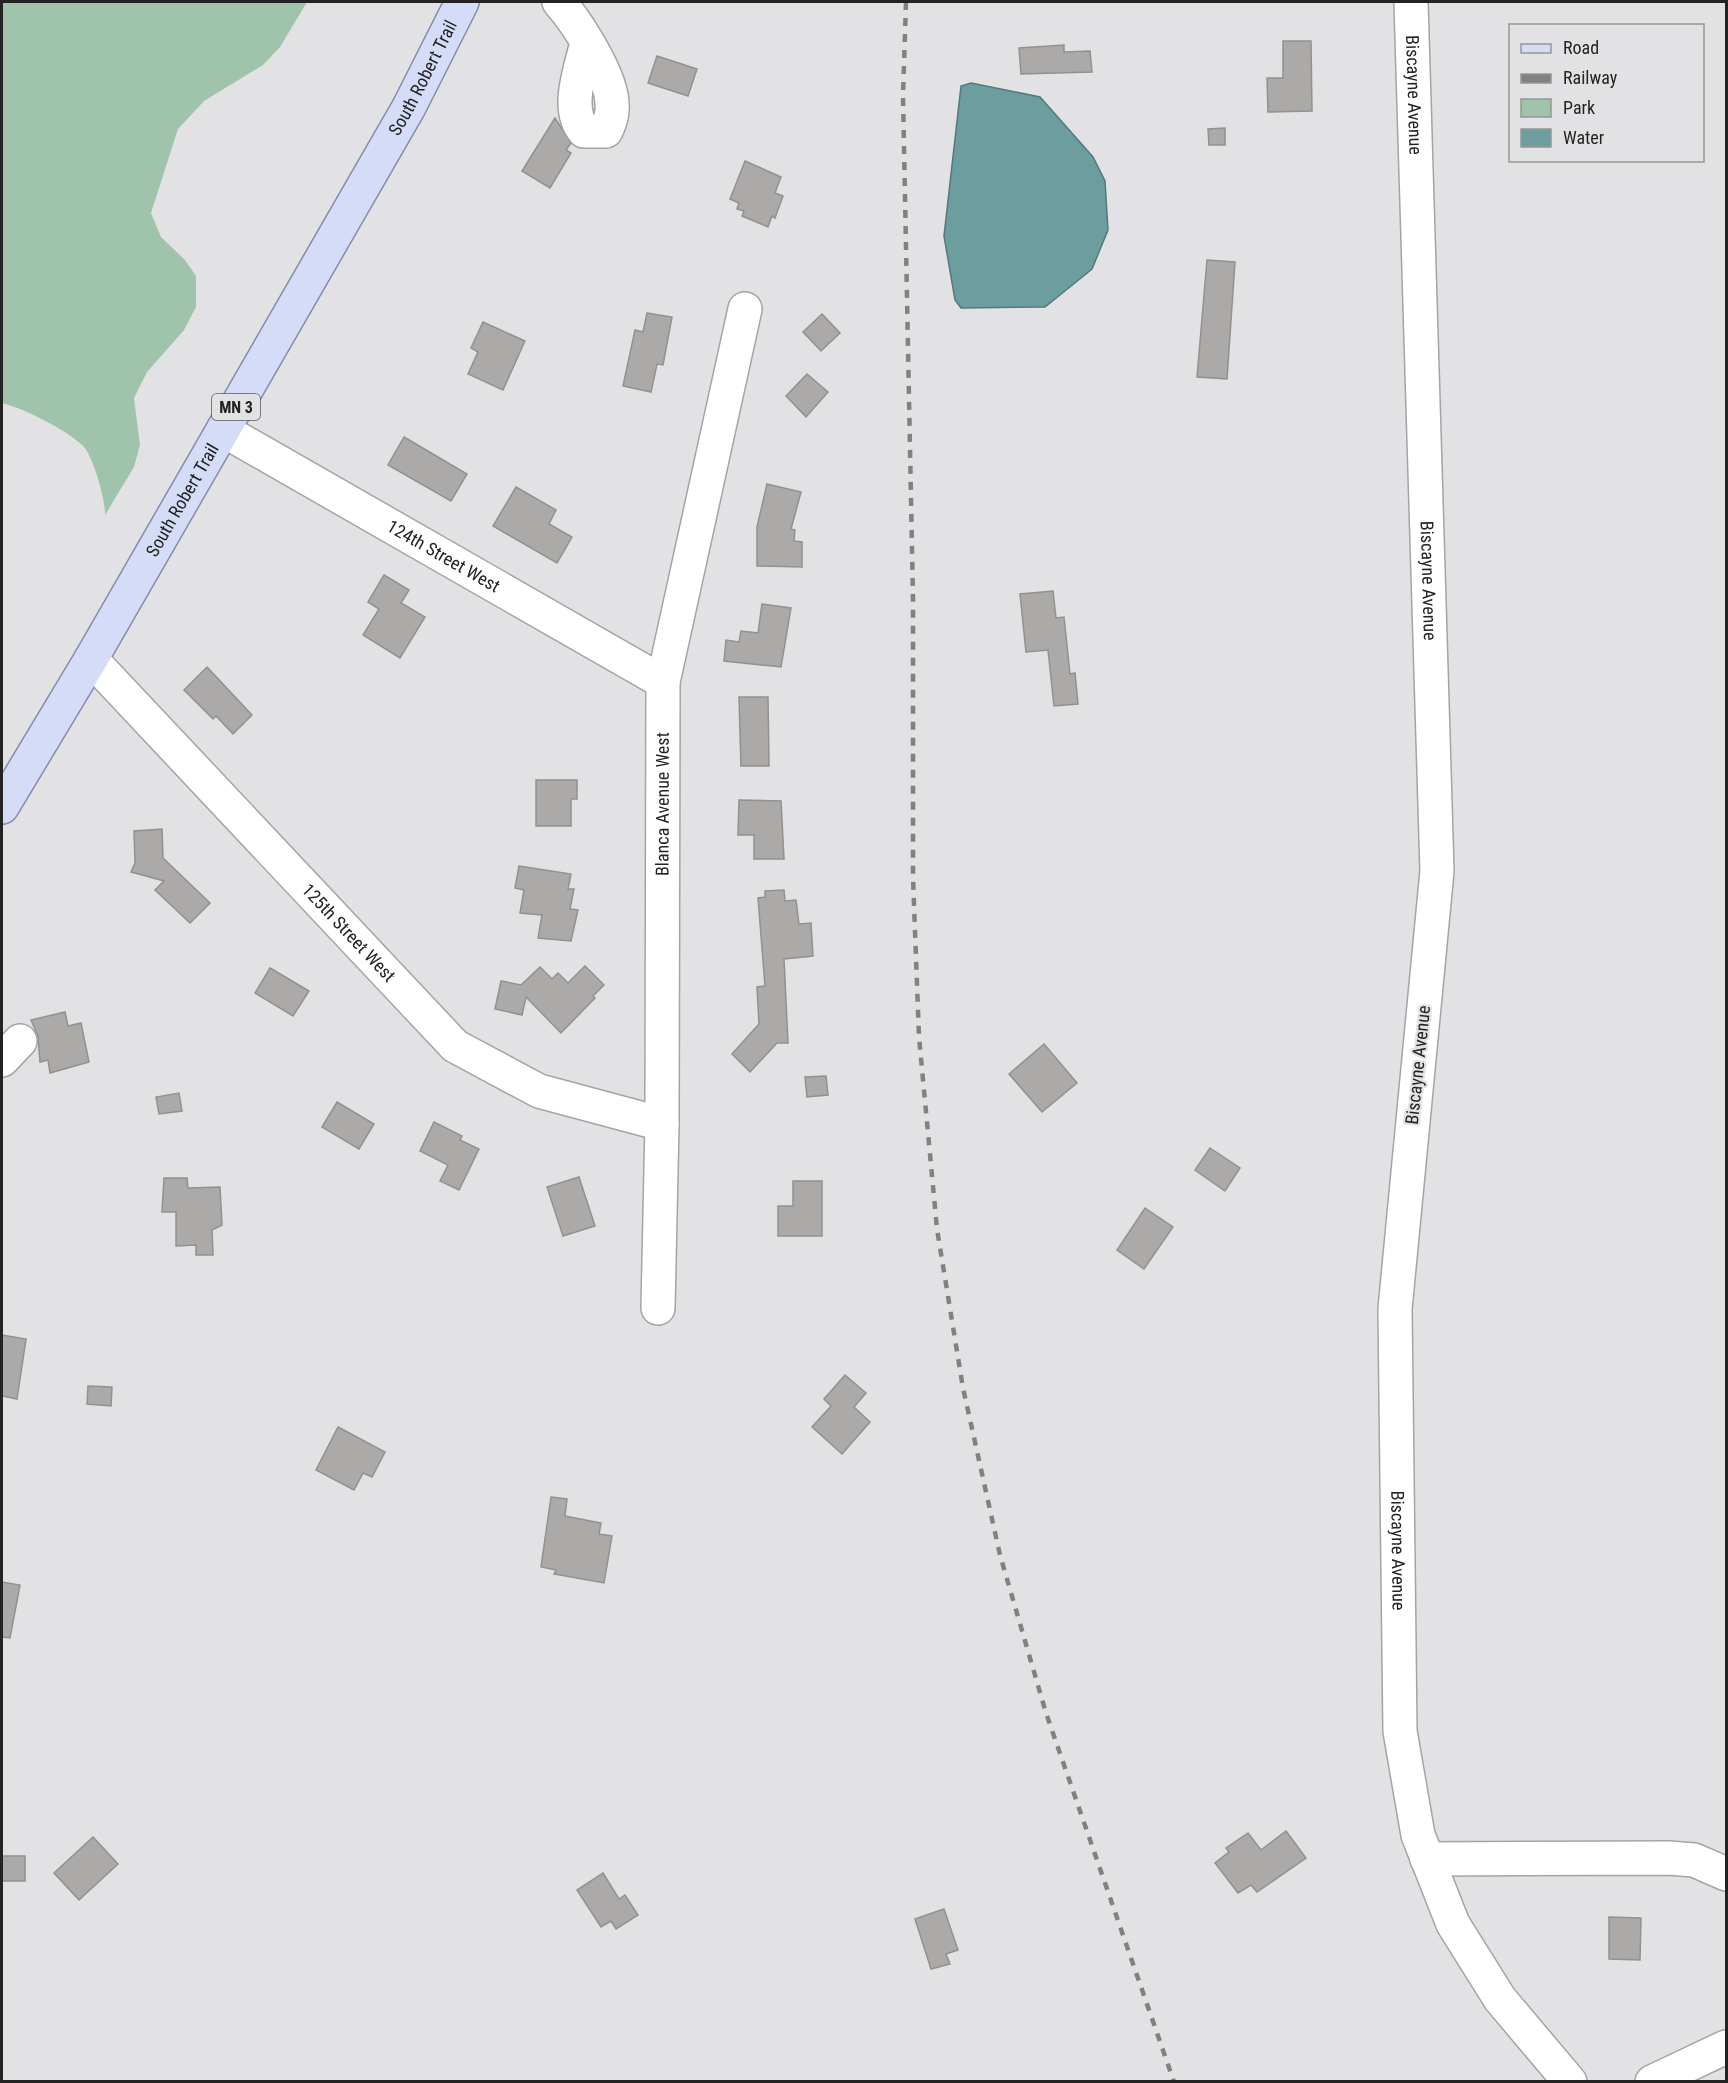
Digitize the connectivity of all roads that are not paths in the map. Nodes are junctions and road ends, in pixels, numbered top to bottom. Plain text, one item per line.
1 (462, 2) edge
2 (560, 2) edge
3 (1411, 2) edge
4 (587, 42) dead end
5 (745, 309) dead end
6 (223, 430) junction
7 (91, 659) junction
8 (663, 682) junction
9 (2, 807) edge
10 (662, 1124) junction
11 (658, 1308) dead end
12 (1427, 1859) junction
13 (1726, 1874) edge
14 (1726, 2047) edge
15 (1570, 2082) edge
16 (1652, 2082) edge

1 - 6 main road, South Robert Trail / MN 3
2 - 4 street
3 - 12 street, Biscayne Avenue
5 - 8 street, Blanca Avenue West
6 - 7 main road, South Robert Trail / MN 3
6 - 8 street, 124th Street West
7 - 9 main road, South Robert Trail / MN 3
7 - 10 street, 125th Street West
8 - 10 street, Blanca Avenue West
10 - 11 street, Blanca Avenue West
12 - 13 street
12 - 15 street, Biscayne Avenue
14 - 16 street

